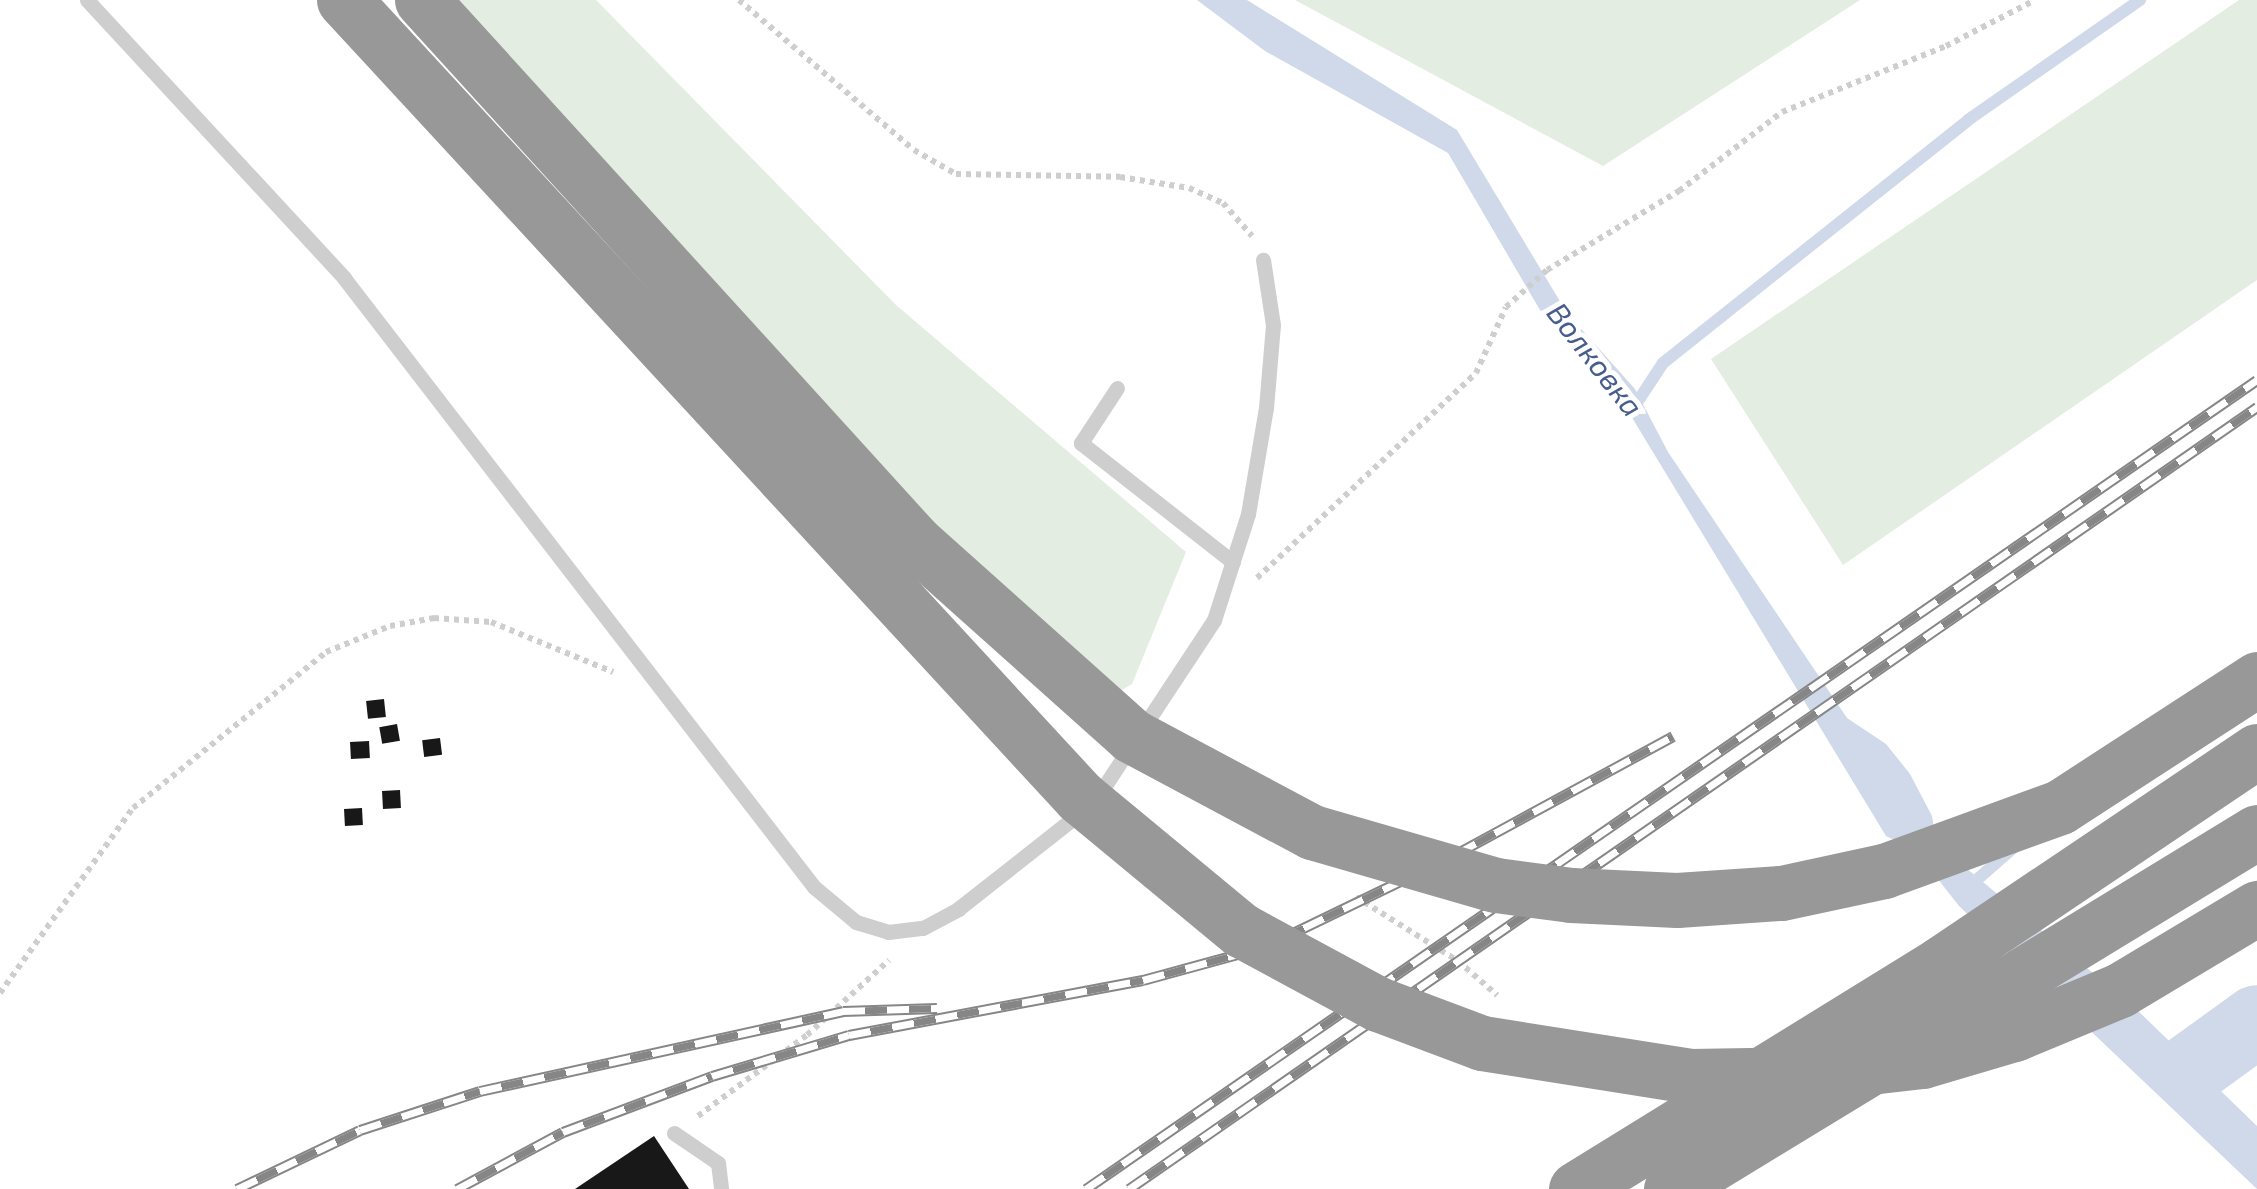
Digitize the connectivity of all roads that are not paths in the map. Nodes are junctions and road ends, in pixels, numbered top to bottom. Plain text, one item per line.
1 (87, 0) edge
2 (344, 0) edge
3 (422, 0) edge
4 (1263, 260) road end
5 (1117, 388) dead end
6 (1234, 562) junction
7 (2257, 679) edge
8 (2257, 751) edge
9 (2257, 832) edge
10 (2257, 908) edge
11 (674, 1133) road end
12 (721, 1189) edge
13 (1576, 1189) edge
14 (1670, 1189) edge

1 - 6 lane
2 - 10 highway, bridge
3 - 7 highway, bridge
4 - 6 lane
5 - 6 lane
8 - 13 highway
9 - 14 highway
11 - 12 lane

